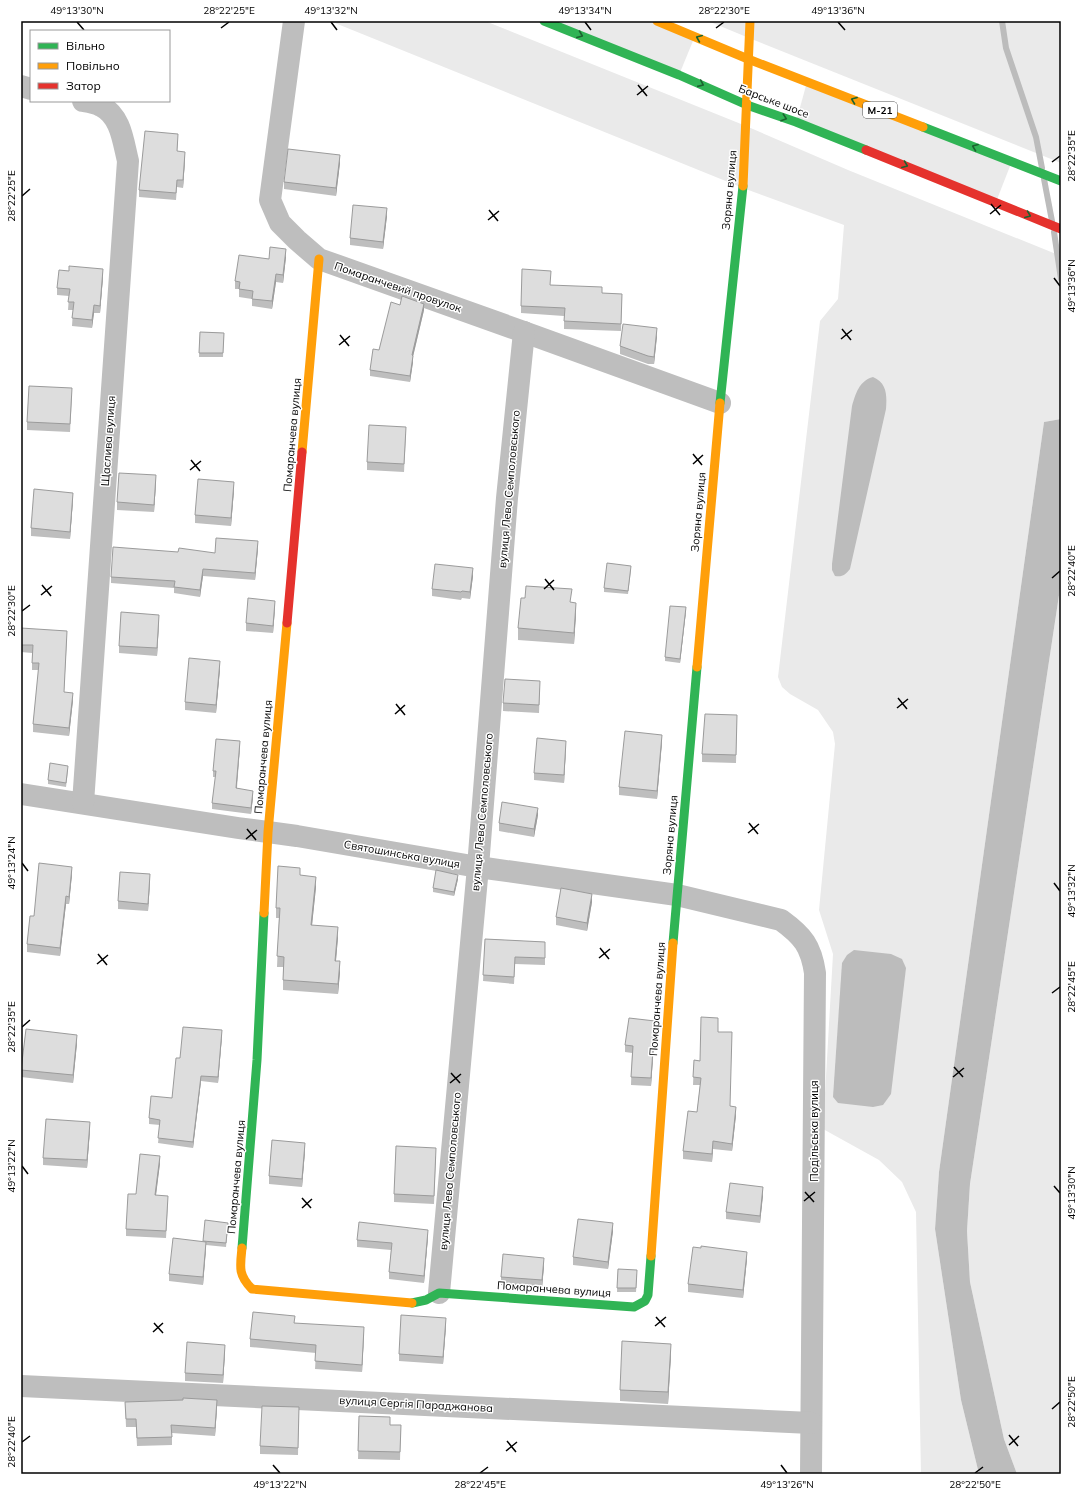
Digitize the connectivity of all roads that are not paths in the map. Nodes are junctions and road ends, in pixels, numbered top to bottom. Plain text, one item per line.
1 (294, 21) edge
2 (544, 21) edge
3 (657, 21) edge
4 (750, 21) edge
5 (748, 59) junction
6 (87, 102) edge
7 (747, 104) junction
8 (1061, 181) edge
9 (1061, 229) edge
10 (319, 259) junction
11 (524, 332) junction
12 (720, 403) junction
13 (21, 794) edge
14 (83, 803) junction
15 (268, 832) junction
16 (478, 867) junction
17 (677, 895) junction
18 (781, 920) joint
19 (439, 1293) junction
20 (21, 1386) edge
21 (811, 1423) junction
22 (811, 1474) edge

1 - 10 street, Помаранчевий провулок
2 -> 7 main road, Барське шосе
5 -> 3 main road, М-21
4 - 5 main road, Зоряна вулиця
5 - 7 main road, Зоряна вулиця
8 -> 5 main road, М-21
6 - 14 street, Щаслива вулиця
7 -> 9 main road, Барське шосе
7 - 12 main road, Зоряна вулиця
10 - 11 street, Помаранчевий провулок
10 - 15 main road, Помаранчева вулиця
11 - 12 street, Помаранчевий провулок
11 - 16 street, вулиця Лева Семполовського
12 - 17 main road, Зоряна вулиця
13 - 14 street, Святошинська вулиця
14 - 15 street, Святошинська вулиця
15 - 16 street, Святошинська вулиця
15 - 19 main road, Помаранчева вулиця
16 - 17 street, Святошинська вулиця
16 - 19 street, вулиця Лева Семполовського
17 - 18 street, Святошинська вулиця
17 - 19 main road, Помаранчева вулиця
18 - 21 street, Подільська вулиця
20 - 21 street, вулиця Сергія Параджанова
21 - 22 street, Подільська вулиця

